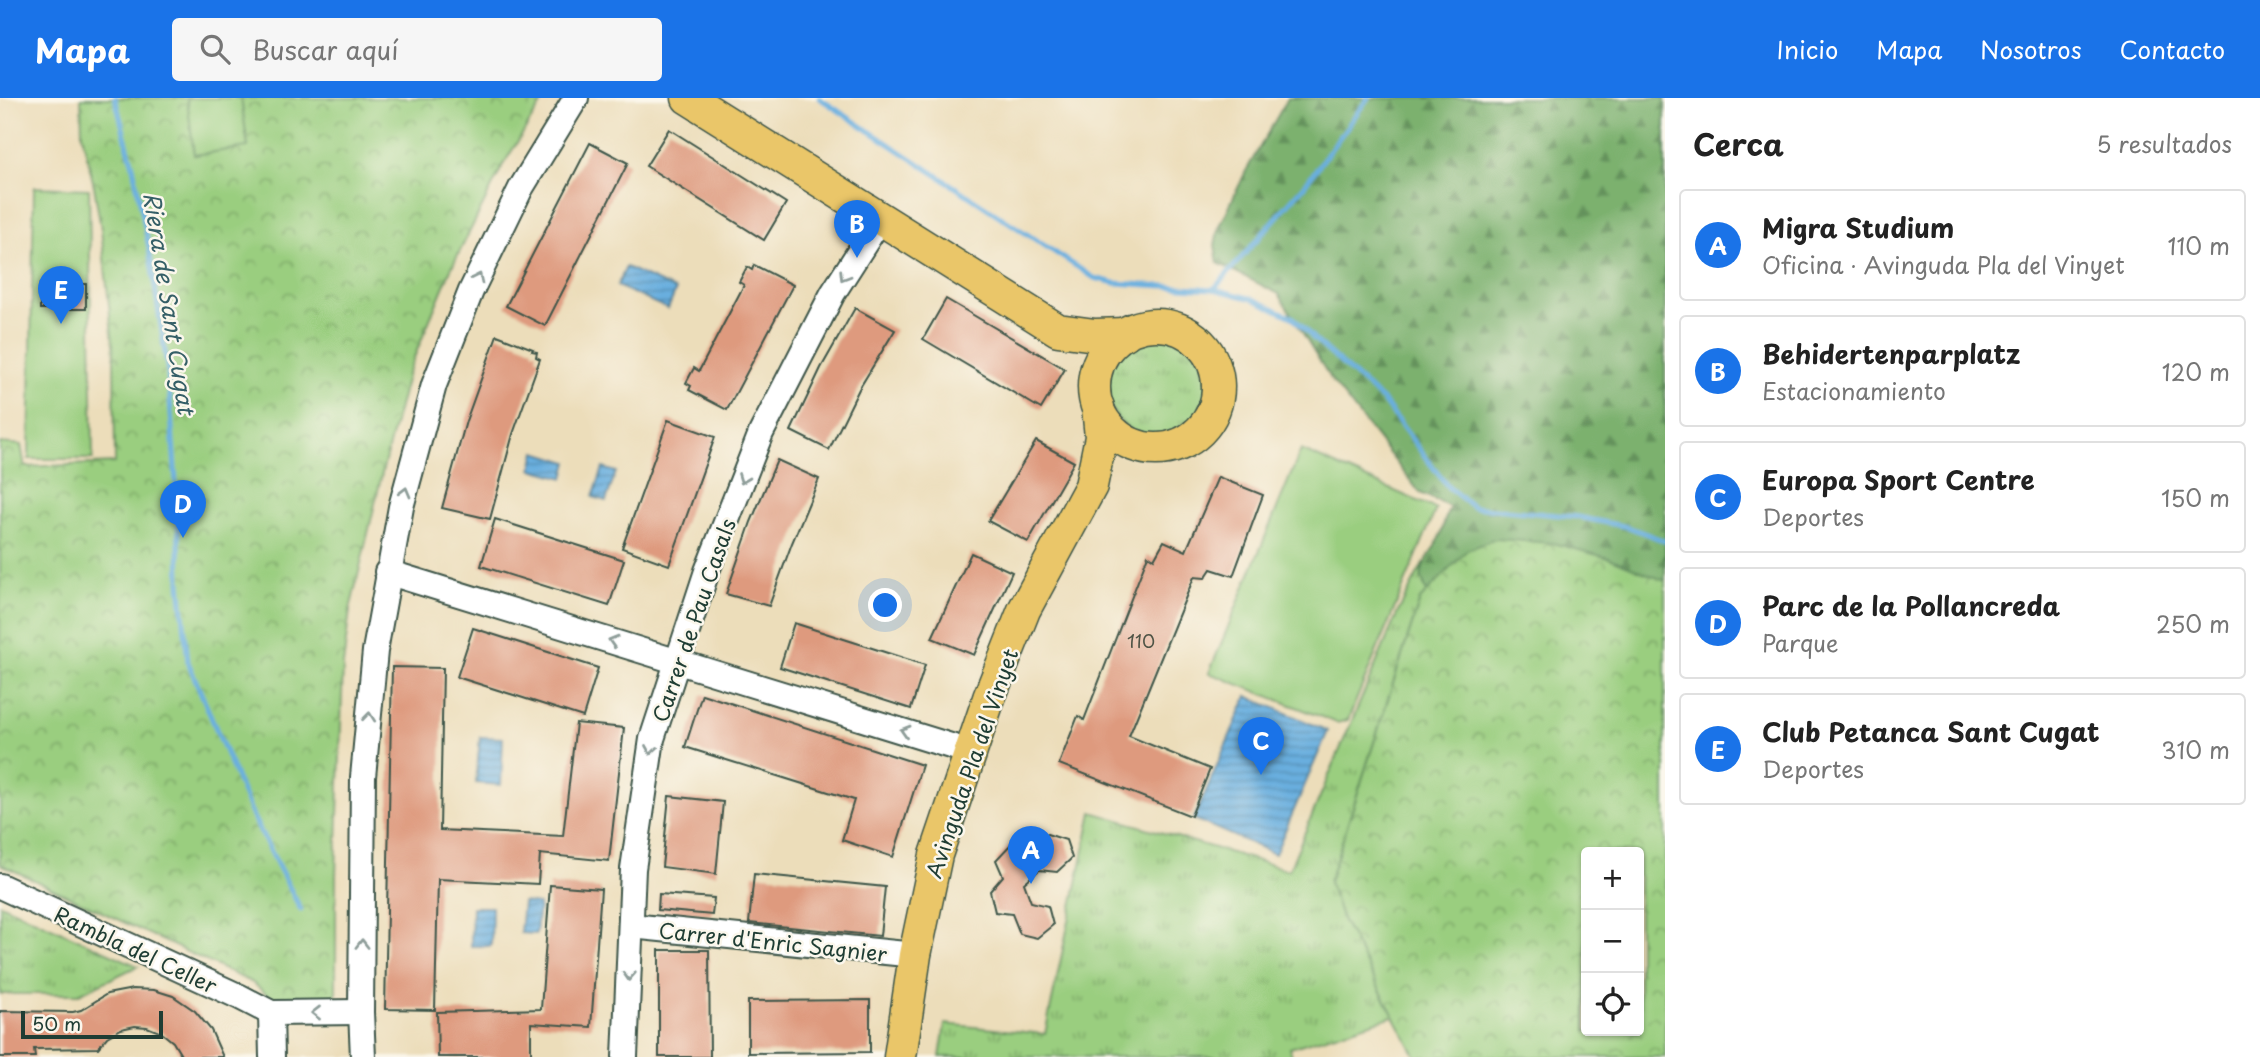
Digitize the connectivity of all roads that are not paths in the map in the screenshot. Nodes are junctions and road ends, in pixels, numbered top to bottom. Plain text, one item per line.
1 (576, 98) edge
2 (688, 98) edge
3 (881, 218) junction
4 (1058, 330) junction
5 (1125, 334) junction
6 (1096, 395) junction
7 (1148, 448) junction
8 (1091, 486) junction
9 (387, 572) junction
10 (678, 662) junction
11 (970, 752) junction
12 (0, 887) edge
13 (631, 926) junction
14 (915, 955) junction
15 (361, 1012) junction
16 (271, 1013) junction
17 (272, 1057) edge
18 (363, 1057) edge
19 (625, 1057) edge
20 (900, 1057) edge

9 -> 1 street
2 - 3 main road
3 - 4 main road
3 -> 10 street, Carrer de Pau Casals
4 - 5 main road
4 - 6 main road
5 - 6 main road
5 - 7 main road
6 - 7 main road
6 - 8 main road, Avinguda Pla del Vinyet
7 - 8 main road, Avinguda Pla del Vinyet
8 - 11 main road, Avinguda Pla del Vinyet
10 -> 9 street
15 -> 9 street
11 -> 10 street
10 -> 13 street, Carrer de Pau Casals
11 - 14 main road, Avinguda Pla del Vinyet
12 - 16 street, Rambla del Celler
13 - 14 street, Carrer d'Enric Sagnier
13 -> 19 street, Carrer de Pau Casals
14 - 20 main road, Avinguda Pla del Vinyet
15 -> 16 street, Rambla del Celler
15 - 18 street
16 - 17 street

